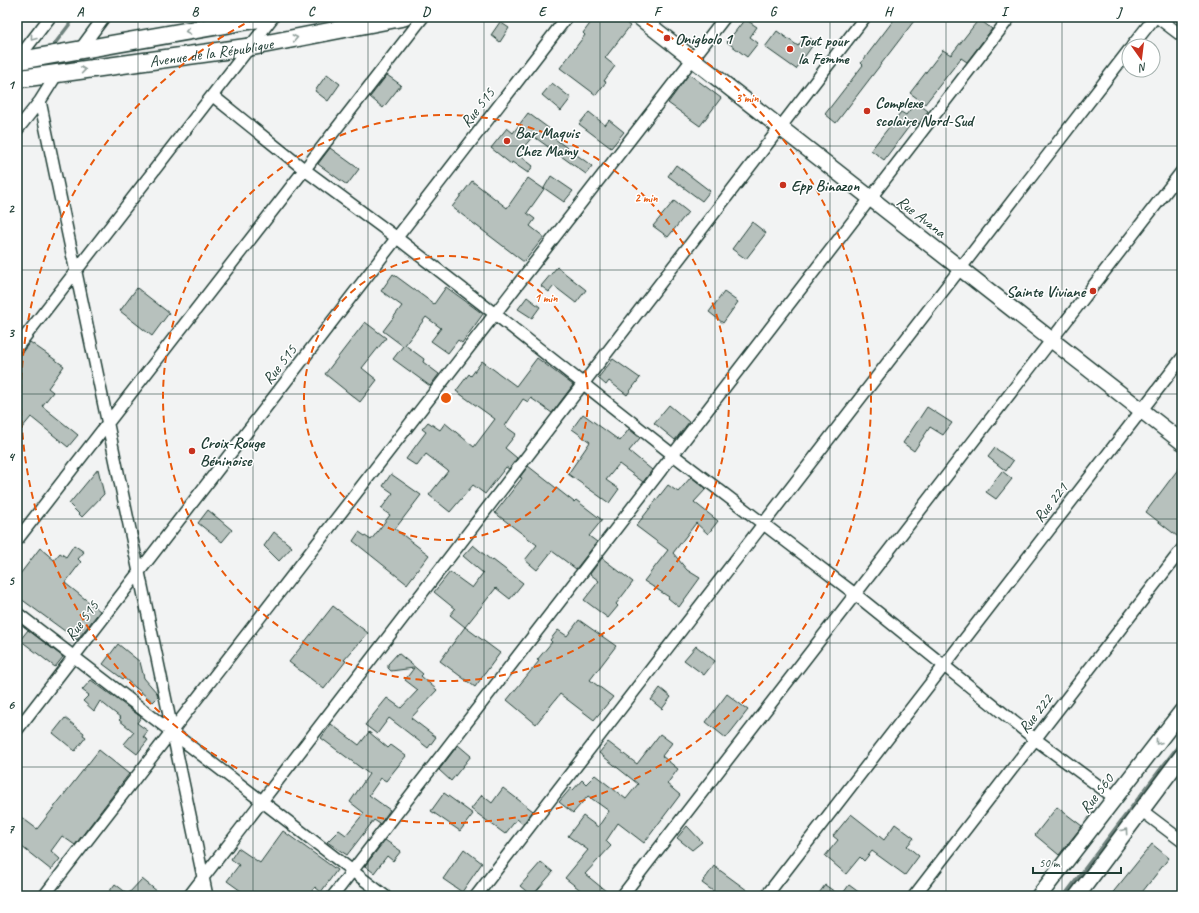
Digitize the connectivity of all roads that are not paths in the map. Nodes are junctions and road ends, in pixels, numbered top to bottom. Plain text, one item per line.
1 (50, 17) edge
2 (104, 17) edge
3 (268, 17) edge
4 (273, 17) edge
5 (404, 17) edge
6 (423, 17) edge
7 (567, 17) edge
8 (639, 17) edge
9 (725, 17) edge
10 (865, 17) edge
11 (1010, 17) edge
12 (1156, 17) edge
13 (1182, 36) edge
14 (1139, 38) edge
15 (250, 47) junction
16 (79, 51) junction
17 (692, 59) junction
18 (1121, 60) edge
19 (17, 61) edge
20 (57, 74) junction
21 (17, 79) edge
22 (213, 96) junction
23 (40, 101) junction
24 (780, 128) junction
25 (17, 130) edge
26 (305, 170) junction
27 (1182, 170) edge
28 (871, 199) junction
29 (397, 238) junction
30 (960, 269) junction
31 (75, 271) junction
32 (495, 314) junction
33 (1051, 340) junction
34 (17, 348) edge
35 (1182, 358) edge
36 (583, 382) junction
37 (1141, 410) junction
38 (107, 422) junction
39 (1182, 442) edge
40 (672, 454) junction
41 (763, 524) junction
42 (17, 540) edge
43 (1182, 549) edge
44 (138, 571) junction
45 (855, 594) junction
46 (17, 613) edge
47 (74, 657) junction
48 (943, 666) junction
49 (1182, 711) edge
50 (17, 730) edge
51 (172, 733) junction
52 (1036, 738) junction
53 (1182, 756) edge
54 (1115, 798) junction
55 (261, 801) junction
56 (1141, 810) junction
57 (1182, 841) edge
58 (352, 871) junction
59 (203, 878) junction
60 (44, 896) edge
61 (189, 896) edge
62 (206, 896) edge
63 (333, 896) edge
64 (385, 896) edge
65 (476, 896) edge
66 (622, 896) edge
67 (766, 896) edge
68 (914, 896) edge
69 (1039, 896) edge
70 (1077, 896) edge

1 -> 19 street
2 - 16 street
3 -> 16 main road, Avenue de la République
4 - 15 street
15 -> 5 main road, Avenue de la République
6 - 26 street
7 - 29 street, Rue 515
8 - 17 main road, Rue Avana
9 - 17 street
10 - 24 street
11 - 28 street
12 - 13 street
12 - 14 street
20 -> 15 main road, Avenue de la République
15 - 22 street
16 - 19 main road, Avenue de la République
17 - 24 main road, Rue Avana
17 - 32 street
18 - 30 street
20 - 21 main road, Avenue de la République
20 - 23 street
22 - 26 street
22 - 31 street
23 - 25 street
23 - 31 street
24 - 28 main road, Rue Avana
24 - 36 street
26 - 29 street
26 - 38 street
27 - 33 street
28 - 30 main road, Rue Avana
28 - 40 street
29 - 32 street
29 - 44 street, Rue 515
30 - 33 main road, Rue Avana
30 - 41 street
31 - 34 street
31 - 38 street
32 - 36 street
32 - 51 street
33 - 37 main road, Rue Avana
33 - 45 street
35 - 37 street, Rue 221
36 - 40 street
36 - 55 street
37 - 39 main road, Rue Avana
37 - 48 street, Rue 221
38 - 42 street
38 - 44 street
40 - 41 street
40 - 58 street
41 - 45 street
41 - 65 street
43 - 52 street, Rue 222
44 - 47 street, Rue 515
44 - 51 street
45 - 48 street
45 - 66 street
46 - 47 street
47 - 50 street, Rue 515
47 - 51 street
48 - 52 street
48 - 67 street, Rue 221
49 -> 54 main road, Rue 560
51 - 55 street
51 - 59 street
51 - 60 street
52 - 54 street
52 - 68 street, Rue 222
53 - 56 main road
54 - 69 main road, Rue 560
55 - 58 street
55 - 59 street
56 - 57 street
70 -> 56 main road
58 - 63 street
58 - 64 street
59 - 61 street
59 - 62 street

